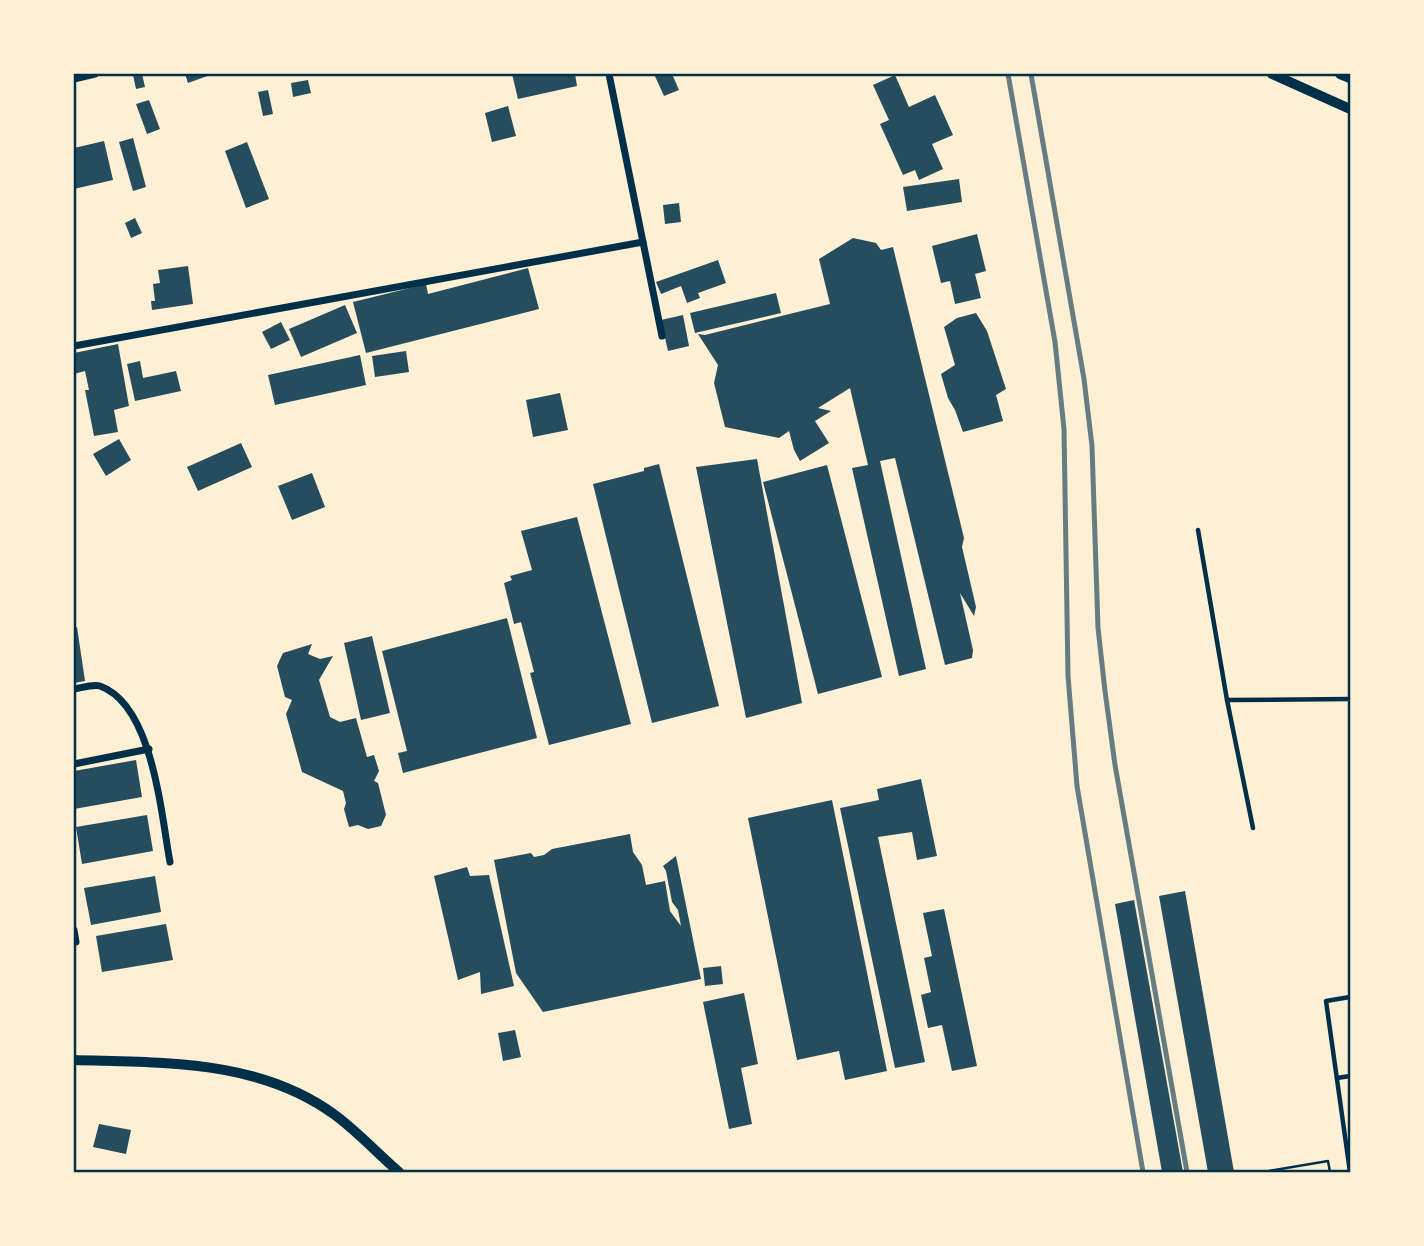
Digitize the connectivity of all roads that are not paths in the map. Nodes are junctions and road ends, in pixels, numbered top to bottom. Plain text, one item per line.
1 (95, 74) edge
2 (609, 74) edge
3 (1272, 74) edge
4 (1340, 74) edge
5 (1350, 78) edge
6 (74, 79) edge
7 (1350, 109) edge
8 (643, 242) junction
9 (662, 336) dead end
10 (74, 345) edge
11 (1198, 530) dead end
12 (74, 690) edge
13 (1350, 699) edge
14 (1227, 700) junction
15 (149, 749) junction
16 (74, 764) edge
17 (1254, 828) dead end
18 (170, 862) dead end
19 (74, 930) edge
20 (76, 942) dead end
21 (1350, 997) edge
22 (74, 1060) edge
23 (1350, 1076) edge
24 (1337, 1078) junction
25 (399, 1172) edge
26 (1350, 1172) edge

1 - 6 street
2 - 8 street
3 - 7 street
4 - 5 street
8 - 9 street
8 - 10 street
11 - 14 lane
12 - 15 street
13 - 14 lane
14 - 17 lane
15 - 16 street
15 - 18 street
19 - 20 street
21 - 24 lane
22 - 25 street
23 - 24 lane
24 - 26 lane

